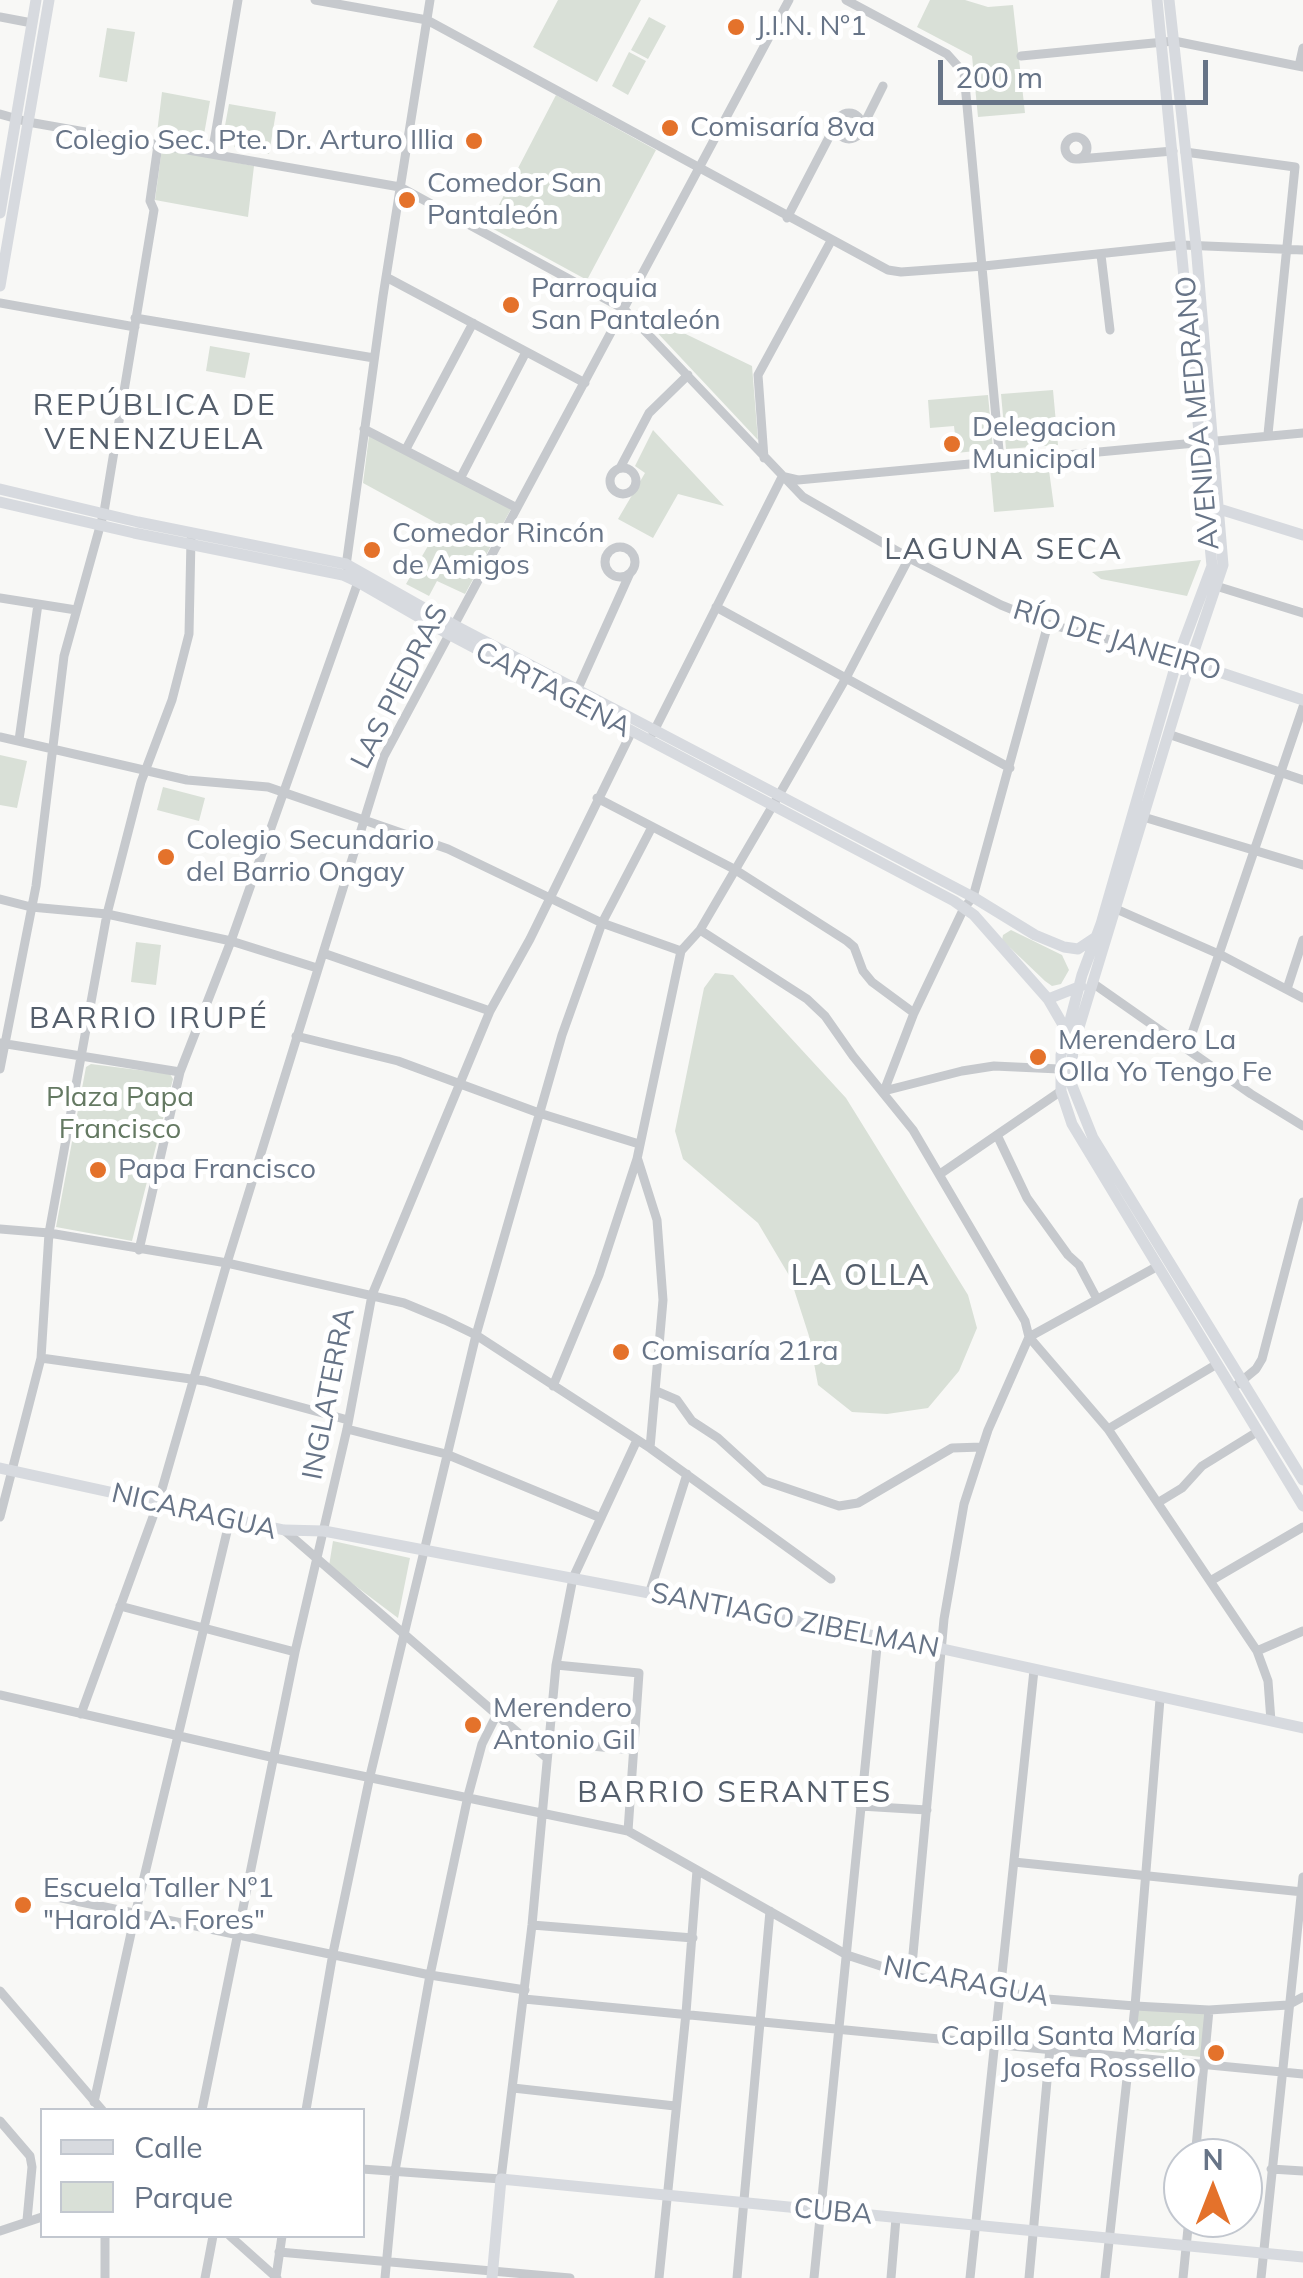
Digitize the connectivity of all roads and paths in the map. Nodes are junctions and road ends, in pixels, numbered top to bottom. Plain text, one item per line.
1 (36, 0) edge
2 (50, 0) edge
3 (238, 0) edge
4 (315, 0) edge
5 (430, 0) edge
6 (790, 0) edge
7 (846, 0) edge
8 (1157, 0) edge
9 (1169, 0) edge
10 (0, 17) edge
11 (427, 20) junction
12 (32, 23) junction
13 (1168, 42) junction
14 (1303, 48) edge
15 (1021, 56) dead end
16 (1301, 67) edge
17 (883, 86) dead end
18 (0, 114) edge
19 (22, 120) junction
20 (838, 120) junction
21 (861, 129) junction
22 (158, 145) junction
23 (1179, 152) junction
24 (212, 154) junction
25 (1079, 160) dead end
26 (700, 170) junction
27 (400, 187) junction
28 (0, 210) edge
29 (787, 218) junction
30 (831, 241) junction
31 (1189, 245) junction
32 (1289, 248) junction
33 (1303, 250) edge
34 (1101, 255) junction
35 (984, 266) junction
36 (386, 277) junction
37 (0, 286) edge
38 (0, 302) edge
39 (624, 309) junction
40 (135, 322) junction
41 (474, 323) junction
42 (1110, 330) dead end
43 (526, 352) junction
44 (374, 358) junction
45 (688, 375) junction
46 (585, 383) junction
47 (364, 429) junction
48 (1303, 432) edge
49 (1268, 434) junction
50 (1207, 441) junction
51 (406, 448) junction
52 (764, 458) junction
53 (1000, 461) junction
54 (620, 468) dead end
55 (461, 477) junction
56 (782, 477) junction
57 (0, 489) edge
58 (0, 502) edge
59 (517, 508) junction
60 (1214, 508) junction
61 (101, 517) junction
62 (1303, 535) edge
63 (191, 538) junction
64 (909, 558) junction
65 (345, 570) junction
66 (630, 574) dead end
67 (358, 582) junction
68 (1216, 586) junction
69 (0, 598) edge
70 (38, 604) junction
71 (716, 607) junction
72 (76, 610) junction
73 (1303, 613) edge
74 (1048, 624) junction
75 (453, 630) junction
76 (1184, 660) junction
77 (846, 678) junction
78 (575, 695) junction
79 (1303, 703) edge
80 (632, 730) junction
81 (1168, 734) junction
82 (0, 736) edge
83 (652, 736) junction
84 (18, 740) junction
85 (51, 747) junction
86 (1010, 768) junction
87 (145, 771) junction
88 (1282, 774) junction
89 (1303, 780) edge
90 (282, 794) junction
91 (597, 798) junction
92 (776, 800) junction
93 (1138, 816) junction
94 (364, 819) junction
95 (652, 827) junction
96 (1256, 850) junction
97 (1303, 864) edge
98 (734, 868) junction
99 (548, 898) junction
100 (0, 899) edge
101 (968, 902) junction
102 (32, 906) junction
103 (1116, 908) junction
104 (107, 914) junction
105 (1011, 922) junction
106 (602, 923) junction
107 (700, 930) junction
108 (1098, 934) junction
109 (1303, 940) edge
110 (231, 941) junction
111 (996, 942) junction
112 (1064, 947) junction
113 (681, 950) junction
114 (323, 953) junction
115 (1221, 955) junction
116 (317, 968) junction
117 (1081, 981) junction
118 (1094, 984) junction
119 (1287, 989) junction
120 (1303, 998) edge
121 (1048, 1000) junction
122 (490, 1012) junction
123 (914, 1013) junction
124 (1066, 1030) junction
125 (296, 1036) junction
126 (4, 1044) edge
127 (1187, 1048) junction
128 (81, 1057) junction
129 (0, 1069) edge
130 (1059, 1069) junction
131 (180, 1072) junction
132 (459, 1084) junction
133 (884, 1091) junction
134 (1060, 1091) junction
135 (538, 1113) junction
136 (1303, 1126) edge
137 (997, 1135) junction
138 (638, 1144) junction
139 (637, 1159) junction
140 (940, 1174) junction
141 (1303, 1202) edge
142 (0, 1229) edge
143 (49, 1233) junction
144 (138, 1250) junction
145 (227, 1263) junction
146 (1158, 1266) junction
147 (372, 1295) junction
148 (1097, 1298) junction
149 (476, 1336) junction
150 (1029, 1337) junction
151 (41, 1358) junction
152 (1217, 1364) junction
153 (192, 1380) junction
154 (1236, 1385) junction
155 (553, 1386) junction
156 (656, 1390) junction
157 (347, 1424) junction
158 (1108, 1428) junction
159 (1257, 1432) junction
160 (637, 1440) junction
161 (982, 1447) junction
162 (650, 1448) junction
163 (446, 1454) junction
164 (6, 1469) edge
165 (687, 1474) junction
166 (1303, 1480) edge
167 (1159, 1502) junction
168 (158, 1503) junction
169 (1303, 1506) edge
170 (0, 1518) edge
171 (230, 1518) junction
172 (601, 1518) junction
173 (1303, 1527) edge
174 (284, 1530) junction
175 (324, 1531) junction
176 (422, 1549) junction
177 (316, 1558) junction
178 (573, 1578) junction
179 (831, 1579) dead end
180 (1212, 1580) junction
181 (649, 1594) junction
182 (120, 1606) junction
183 (203, 1628) junction
184 (1303, 1632) edge
185 (403, 1634) junction
186 (878, 1637) junction
187 (944, 1649) junction
188 (1257, 1651) junction
189 (296, 1652) junction
190 (556, 1664) junction
191 (1034, 1670) junction
192 (0, 1695) edge
193 (1160, 1699) junction
194 (82, 1714) junction
195 (498, 1714) junction
196 (1270, 1721) junction
197 (1303, 1728) edge
198 (179, 1737) junction
199 (549, 1742) junction
200 (634, 1750) junction
201 (275, 1758) junction
202 (547, 1758) junction
203 (370, 1776) junction
204 (468, 1796) junction
205 (860, 1806) junction
206 (927, 1810) junction
207 (543, 1815) junction
208 (628, 1831) junction
209 (1014, 1862) junction
210 (697, 1870) junction
211 (1146, 1876) junction
212 (1303, 1877) edge
213 (1302, 1892) edge
214 (57, 1897) dead end
215 (770, 1911) junction
216 (134, 1915) junction
217 (532, 1925) junction
218 (238, 1936) junction
219 (692, 1938) junction
220 (333, 1953) junction
221 (847, 1955) junction
222 (430, 1974) junction
223 (912, 1976) junction
224 (0, 1991) edge
225 (1002, 1991) junction
226 (524, 1994) junction
227 (1303, 1997) edge
228 (1288, 2005) junction
229 (1135, 2006) junction
230 (1210, 2010) junction
231 (686, 2013) junction
232 (762, 2021) junction
233 (840, 2028) junction
234 (996, 2044) junction
235 (1050, 2048) junction
236 (1129, 2056) junction
237 (1204, 2062) junction
238 (1281, 2072) junction
239 (1303, 2074) edge
240 (513, 2088) junction
241 (94, 2102) junction
242 (675, 2106) junction
243 (100, 2108) edge
244 (202, 2108) edge
245 (306, 2108) edge
246 (0, 2121) edge
247 (1196, 2138) edge
248 (365, 2169) edge
249 (1271, 2169) junction
250 (395, 2170) junction
251 (1303, 2171) edge
252 (501, 2179) junction
253 (667, 2196) junction
254 (744, 2204) junction
255 (821, 2211) junction
256 (40, 2218) edge
257 (896, 2218) junction
258 (26, 2220) junction
259 (976, 2226) junction
260 (0, 2231) edge
261 (1033, 2232) junction
262 (106, 2238) edge
263 (213, 2238) edge
264 (232, 2238) edge
265 (282, 2238) edge
266 (1187, 2238) edge
267 (1108, 2239) junction
268 (1186, 2246) junction
269 (279, 2252) junction
270 (1264, 2253) junction
271 (1303, 2257) edge
272 (386, 2262) junction
273 (492, 2274) edge
274 (105, 2278) edge
275 (204, 2278) edge
276 (277, 2278) edge
277 (385, 2278) edge
278 (570, 2278) edge
279 (658, 2278) edge
280 (737, 2278) edge
281 (814, 2278) edge
282 (891, 2278) edge
283 (970, 2278) edge
284 (1029, 2278) edge
285 (1105, 2278) edge
286 (1183, 2278) edge
287 (1261, 2278) edge

1 - 12 main road
2 - 19 main road
3 - 24 street
4 - 11 street
5 - 11 street
6 - 26 street, LAS PIEDRAS
7 - 35 street
8 - 13 main road, AVENIDA MEDRANO
9 - 13 main road, AVENIDA MEDRANO
10 - 12 street
11 - 26 street
11 - 27 street
12 - 19 main road
13 - 15 street
13 - 16 street
13 - 23 main road, AVENIDA MEDRANO
14 - 16 street
17 - 21 street
18 - 19 street, RÍO DE JANEIRO
19 - 22 street, RÍO DE JANEIRO
19 - 28 main road
19 - 37 main road
20 - 21 street
20 - 21 street
20 - 29 street
22 - 24 street, RÍO DE JANEIRO
22 - 40 street
23 - 25 street
23 - 31 main road, AVENIDA MEDRANO
23 - 32 street
24 - 27 street, RÍO DE JANEIRO
26 - 29 street
26 - 39 street, LAS PIEDRAS
27 - 36 street
27 - 39 street, RÍO DE JANEIRO
29 - 30 street
30 - 35 street
30 - 52 street
31 - 32 street
31 - 34 street
31 - 50 main road, AVENIDA MEDRANO
32 - 33 street
32 - 49 street
34 - 35 street
34 - 42 street
35 - 53 street
36 - 41 street
36 - 44 street
38 - 40 street
39 - 45 street, RÍO DE JANEIRO
39 - 46 street, LAS PIEDRAS
40 - 44 street
40 - 61 street
41 - 43 street
41 - 51 street
43 - 46 street
43 - 55 street
44 - 47 street
45 - 52 street, RÍO DE JANEIRO
45 - 54 street
46 - 59 street, LAS PIEDRAS
47 - 51 street
47 - 65 street
48 - 49 street
49 - 50 street
50 - 53 street
50 - 60 main road, AVENIDA MEDRANO
51 - 55 street
52 - 56 street, RÍO DE JANEIRO
53 - 56 street
55 - 59 street
56 - 64 street, RÍO DE JANEIRO
56 - 71 street
57 - 61 main road, CARTAGENA
58 - 61 main road, CARTAGENA
59 - 75 street, LAS PIEDRAS
60 - 62 main road
60 - 68 main road, AVENIDA MEDRANO
60 - 76 main road, AVENIDA MEDRANO
61 - 63 main road, CARTAGENA
61 - 72 street
63 - 65 main road, CARTAGENA
63 - 87 street
64 - 74 street, RÍO DE JANEIRO
64 - 77 street
65 - 67 main road, CARTAGENA
65 - 75 main road, CARTAGENA
66 - 78 street
67 - 75 main road, CARTAGENA
67 - 90 street
68 - 73 street
68 - 76 main road, AVENIDA MEDRANO
69 - 70 street
70 - 72 street
70 - 84 street
71 - 77 street
71 - 83 street
72 - 85 street
74 - 76 street, RÍO DE JANEIRO
74 - 86 street
75 - 78 main road, CARTAGENA
75 - 94 street, LAS PIEDRAS
76 - 79 main road, RÍO DE JANEIRO
76 - 81 main road, AVENIDA MEDRANO
76 - 93 main road, AVENIDA MEDRANO
77 - 86 street
77 - 92 street
78 - 80 main road, CARTAGENA
78 - 83 main road, CARTAGENA
79 - 88 street
80 - 83 main road, CARTAGENA
80 - 91 street, INGLATERRA
81 - 88 street
81 - 93 main road, AVENIDA MEDRANO
82 - 84 street
83 - 92 main road, CARTAGENA
84 - 85 street
85 - 87 street
85 - 102 street
86 - 101 street
87 - 90 street
87 - 104 street
88 - 89 street
88 - 96 street
90 - 94 street
90 - 110 street
91 - 95 street
91 - 99 street, INGLATERRA
92 - 98 street
92 - 101 main road, CARTAGENA
93 - 96 street
93 - 103 main road, AVENIDA MEDRANO
93 - 108 main road, AVENIDA MEDRANO
94 - 99 street
94 - 114 street, LAS PIEDRAS
95 - 98 street
95 - 106 street
96 - 97 street
96 - 115 street
98 - 107 street
98 - 123 street
99 - 106 street
99 - 122 street, INGLATERRA
100 - 102 street
101 - 105 main road, CARTAGENA
101 - 111 main road, CARTAGENA
101 - 123 street
102 - 104 street
102 - 126 street
103 - 115 street
103 - 118 main road, AVENIDA MEDRANO
104 - 110 street
104 - 128 street
105 - 111 main road
105 - 112 main road, CARTAGENA
106 - 113 street
106 - 135 street
107 - 113 street
107 - 133 street
108 - 112 main road
108 - 117 main road, AVENIDA MEDRANO
109 - 119 street
110 - 116 street
110 - 131 street
111 - 121 main road, CARTAGENA
112 - 117 main road
113 - 138 street
114 - 116 street, LAS PIEDRAS
114 - 122 street
115 - 119 street
115 - 127 street
116 - 125 street, LAS PIEDRAS
117 - 118 main road
117 - 121 main road
117 - 124 main road, AVENIDA MEDRANO
118 - 127 street
118 - 154 main road, AVENIDA MEDRANO
119 - 120 street
121 - 124 main road, CARTAGENA
122 - 132 street, INGLATERRA
123 - 133 street
124 - 130 main road, AVENIDA MEDRANO
125 - 132 street
125 - 145 street, LAS PIEDRAS
126 - 128 street
126 - 129 street
127 - 136 street
128 - 131 street
128 - 143 street
130 - 133 street
130 - 134 main road, AVENIDA MEDRANO
131 - 144 street
132 - 135 street
132 - 147 street, INGLATERRA
133 - 140 street
134 - 137 street
134 - 146 main road
135 - 138 street
135 - 149 street
137 - 140 street
137 - 148 street
138 - 139 street
139 - 155 street
139 - 156 street
140 - 150 street
141 - 154 street
142 - 143 street
143 - 144 street
143 - 151 street
144 - 145 street
145 - 147 street
145 - 153 street, LAS PIEDRAS
146 - 148 street
146 - 152 main road
147 - 149 street
147 - 157 street, INGLATERRA
148 - 150 street
149 - 155 street
149 - 163 street
150 - 158 street
150 - 161 street
151 - 153 street
151 - 164 street
152 - 154 main road
152 - 158 street
153 - 157 street
153 - 168 street, LAS PIEDRAS
154 - 159 main road
154 - 166 main road
155 - 160 street
156 - 161 street
156 - 162 street
157 - 163 street
157 - 175 street, INGLATERRA
158 - 167 street
159 - 167 street
159 - 169 main road
160 - 162 street
160 - 172 street
161 - 187 street
162 - 165 street
163 - 172 street
163 - 176 street
164 - 168 main road, NICARAGUA
164 - 170 street
165 - 179 street
165 - 181 street
167 - 180 street
168 - 171 main road, NICARAGUA
168 - 182 street, LAS PIEDRAS
171 - 174 main road, NICARAGUA
171 - 183 street
172 - 178 street
173 - 180 street
174 - 175 main road, SANTIAGO ZIBELMAN
174 - 177 street, NICARAGUA
175 - 176 main road, SANTIAGO ZIBELMAN
175 - 177 street, INGLATERRA
176 - 178 main road, SANTIAGO ZIBELMAN
176 - 185 street
177 - 185 street, NICARAGUA
177 - 189 street, INGLATERRA
178 - 181 main road, SANTIAGO ZIBELMAN
178 - 190 street
180 - 188 street
181 - 186 main road, SANTIAGO ZIBELMAN
182 - 183 street
182 - 194 street, LAS PIEDRAS
183 - 189 street
183 - 198 street
184 - 188 street
185 - 195 street, NICARAGUA
185 - 203 street
186 - 187 main road, SANTIAGO ZIBELMAN
186 - 205 street
187 - 191 main road, SANTIAGO ZIBELMAN
187 - 206 street
188 - 196 street
189 - 201 street, INGLATERRA
190 - 199 street
190 - 200 street
191 - 193 main road, SANTIAGO ZIBELMAN
191 - 209 street
192 - 194 street, NICARAGUA
193 - 196 main road, SANTIAGO ZIBELMAN
193 - 211 street
194 - 198 street, NICARAGUA
195 - 202 street, NICARAGUA
195 - 204 street
196 - 197 main road, SANTIAGO ZIBELMAN
198 - 201 street, NICARAGUA
198 - 216 street
199 - 200 street
199 - 202 street
200 - 208 street
201 - 203 street, NICARAGUA
201 - 218 street, INGLATERRA
202 - 207 street
203 - 204 street, NICARAGUA
203 - 220 street
204 - 207 street, NICARAGUA
204 - 222 street
205 - 206 street
205 - 221 street
206 - 223 street
207 - 208 street, NICARAGUA
207 - 217 street
208 - 210 street, NICARAGUA
209 - 211 street
209 - 225 street
210 - 215 street, NICARAGUA
210 - 219 street
211 - 213 street
211 - 229 street
212 - 213 street
213 - 228 street
214 - 216 street
215 - 221 street, NICARAGUA
215 - 232 street
216 - 218 street
216 - 241 street
217 - 219 street
217 - 226 street
218 - 220 street
218 - 244 street, INGLATERRA
219 - 231 street
220 - 222 street
220 - 245 street
221 - 223 street, NICARAGUA
221 - 233 street
222 - 226 street
222 - 250 street
223 - 225 street, NICARAGUA
224 - 241 street
225 - 229 street, NICARAGUA
225 - 234 street
226 - 231 street
226 - 240 street
227 - 228 street, NICARAGUA
228 - 230 street, NICARAGUA
228 - 238 street
229 - 230 street, NICARAGUA
229 - 236 street
230 - 237 street
231 - 232 street
231 - 242 street
232 - 233 street
232 - 254 street
233 - 234 street
233 - 255 street
234 - 235 street
234 - 259 street
235 - 236 street
235 - 261 street
236 - 237 street
236 - 267 street
237 - 238 street
237 - 247 street
238 - 239 street
238 - 249 street
240 - 242 street
240 - 252 street
241 - 243 street
242 - 253 street
246 - 258 street
248 - 250 street, CUBA
249 - 251 street
249 - 270 street
250 - 252 street, CUBA
250 - 272 street
252 - 253 main road, CUBA
252 - 273 main road
253 - 254 main road, CUBA
253 - 279 street
254 - 255 main road, CUBA
254 - 280 street
255 - 257 main road, CUBA
255 - 281 street
256 - 258 street
257 - 259 main road, CUBA
257 - 282 street
258 - 260 street
259 - 261 main road, CUBA
259 - 283 street
261 - 267 main road, CUBA
261 - 284 street
262 - 274 street
263 - 275 street
264 - 276 street
265 - 269 street
266 - 268 street
267 - 268 main road, CUBA
267 - 285 street
268 - 270 main road, CUBA
268 - 286 street
269 - 272 street
269 - 276 street
270 - 271 main road, CUBA
270 - 287 street
272 - 273 street
272 - 277 street
273 - 278 street

